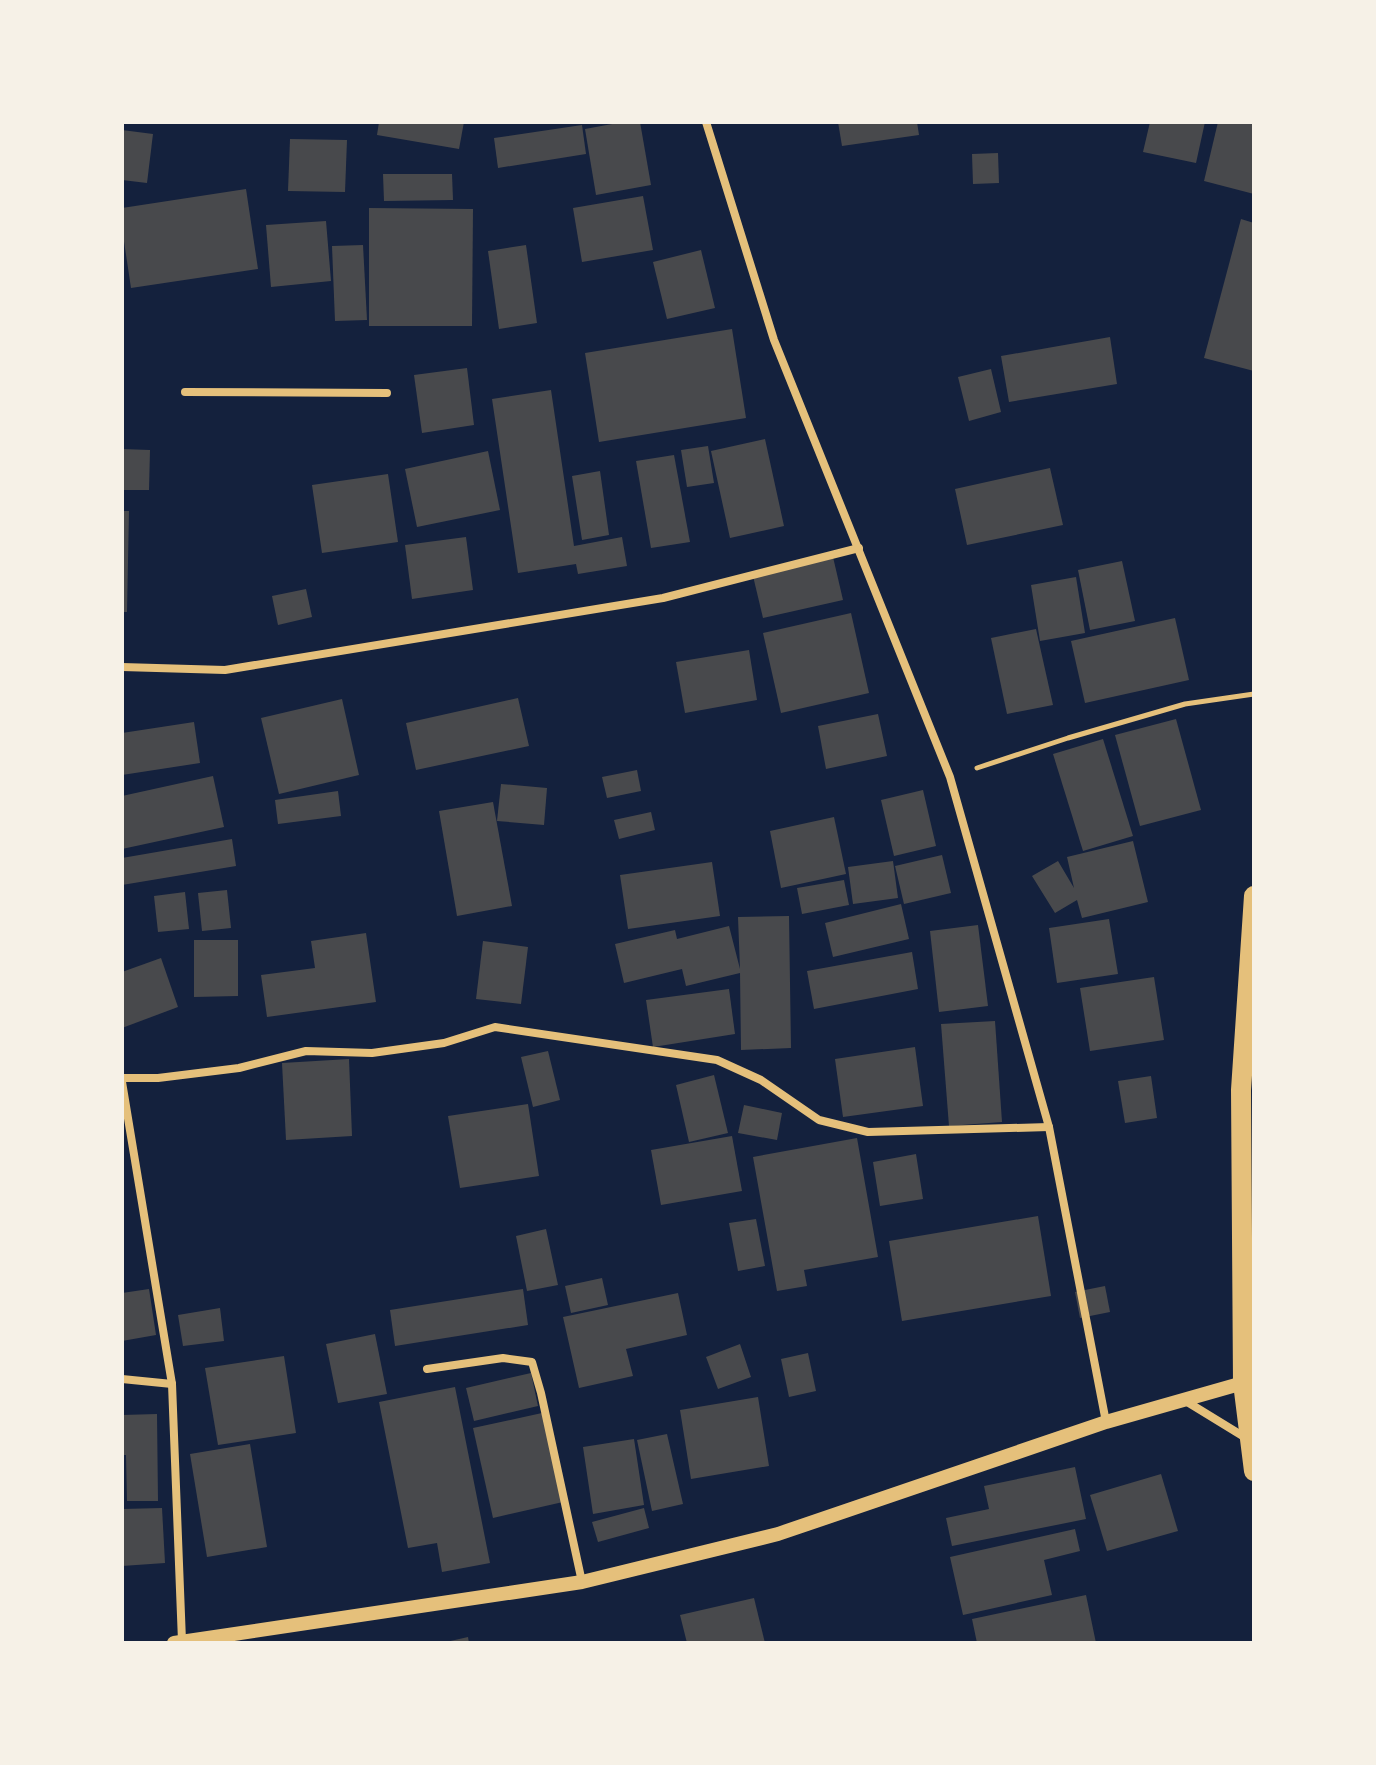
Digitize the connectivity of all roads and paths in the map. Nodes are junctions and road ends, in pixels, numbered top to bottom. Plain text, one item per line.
1 (706, 122) edge
2 (185, 392) dead end
3 (387, 393) dead end
4 (859, 548) junction
5 (122, 667) edge
6 (1254, 694) edge
7 (950, 777) junction
8 (1254, 896) edge
9 (122, 1080) edge
10 (1049, 1127) junction
11 (427, 1369) dead end
12 (122, 1379) edge
13 (1243, 1383) junction
14 (172, 1384) junction
15 (1184, 1400) junction
16 (1106, 1422) junction
17 (1250, 1441) junction
18 (1254, 1471) edge
19 (582, 1582) junction
20 (178, 1642) edge

1 - 4 street
2 - 3 street
4 - 5 street
4 - 7 street
6 - 7 path
7 - 10 street
8 - 13 main road
9 - 10 street
9 - 14 street
10 - 16 street
11 - 19 street
12 - 14 street
13 - 15 street
13 - 17 main road
14 - 20 street
15 - 16 street
15 - 17 street
16 - 19 street
17 - 18 main road
19 - 20 street

